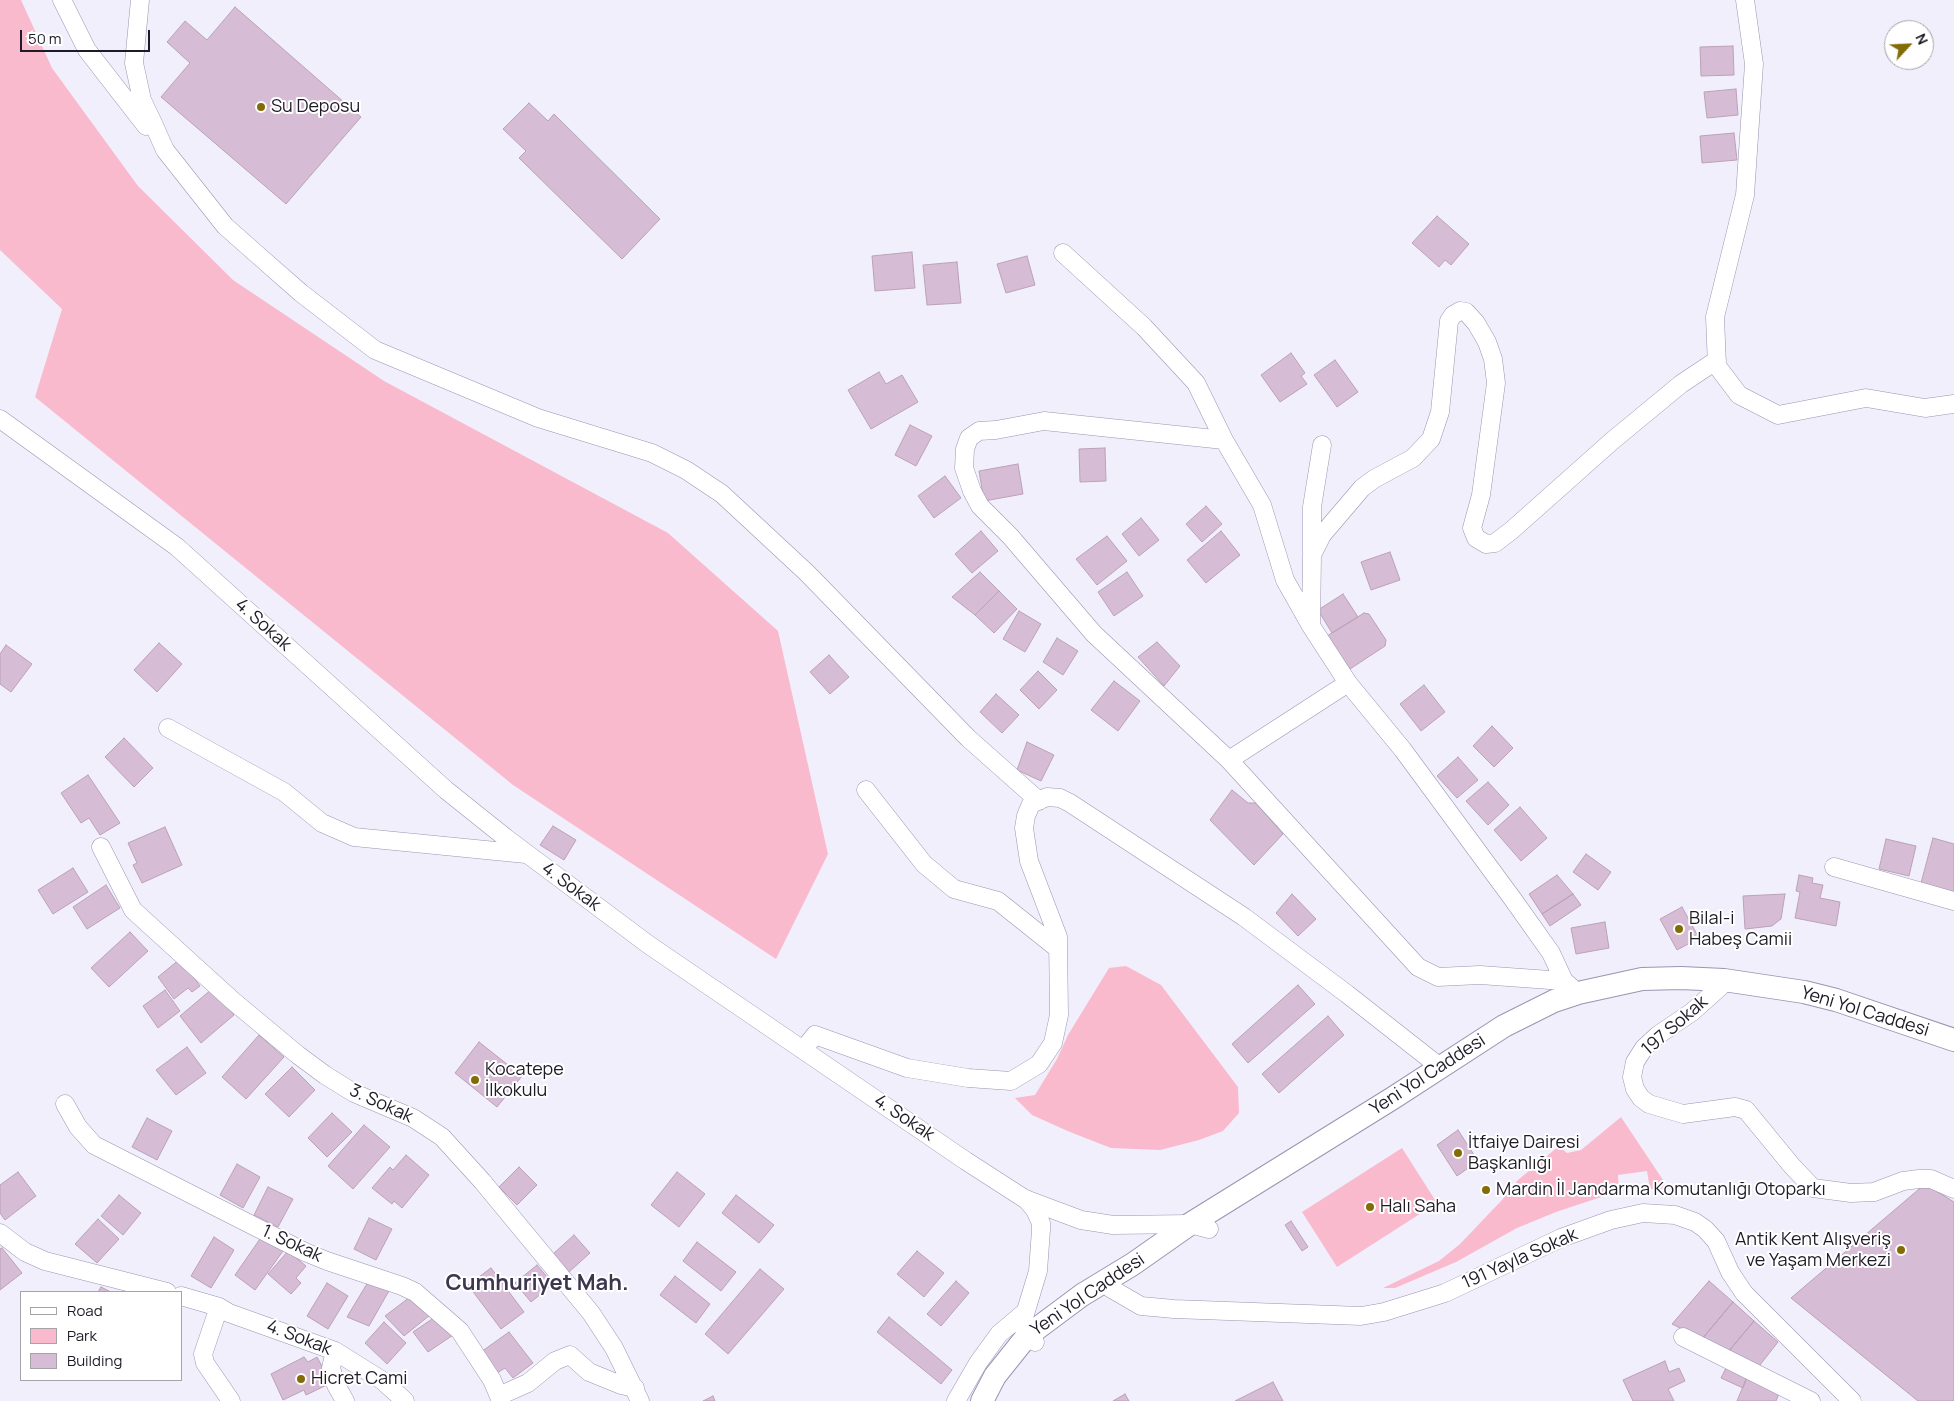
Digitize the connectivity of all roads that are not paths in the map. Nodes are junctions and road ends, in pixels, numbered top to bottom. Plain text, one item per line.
1 (62, 0) edge
2 (140, 0) edge
3 (1745, 0) edge
4 (166, 150) junction
5 (1063, 253) dead end
6 (1717, 360) junction
7 (1954, 404) edge
8 (0, 419) edge
9 (1224, 440) junction
10 (1322, 445) dead end
11 (1312, 555) junction
12 (1310, 626) junction
13 (1348, 683) junction
14 (168, 728) dead end
15 (1229, 760) junction
16 (866, 790) dead end
17 (1039, 800) junction
18 (101, 847) dead end
19 (527, 854) junction
20 (1834, 867) dead end
21 (1954, 901) edge
22 (1058, 948) junction
23 (1571, 987) junction
24 (1720, 987) junction
25 (1954, 1040) edge
26 (803, 1050) junction
27 (1954, 1052) edge
28 (1440, 1067) junction
29 (64, 1104) dead end
30 (1954, 1189) edge
31 (1025, 1199) junction
32 (1200, 1226) junction
33 (0, 1233) edge
34 (1110, 1288) junction
35 (163, 1291) edge
36 (182, 1296) edge
37 (219, 1307) junction
38 (1024, 1313) junction
39 (1683, 1337) dead end
40 (1031, 1339) junction
41 (335, 1351) junction
42 (633, 1397) edge
43 (500, 1399) edge
44 (231, 1401) edge
45 (345, 1401) edge
46 (406, 1401) edge
47 (956, 1401) edge
48 (982, 1401) edge
49 (994, 1401) edge
50 (1811, 1401) edge
51 (1852, 1401) edge

1 - 4 street
2 - 4 street
3 - 6 street
4 - 17 street
5 - 9 street
6 - 7 street
6 - 11 street
8 - 19 street, 4. Sokak
9 - 12 street
9 - 15 street
10 - 11 street
11 - 12 street
12 - 13 street
13 - 15 street
13 - 23 street
14 - 19 street
15 - 23 street
16 - 22 street
17 - 22 street
17 - 28 street
18 - 42 street, 3. Sokak
19 - 26 street, 4. Sokak
20 - 21 street
22 - 26 street
23 - 25 main road, Yeni Yol Caddesi
23 - 28 main road, Yeni Yol Caddesi
24 - 27 main road, Yeni Yol Caddesi
24 - 30 street, 197 Sokak
24 - 32 main road, Yeni Yol Caddesi
26 - 31 street, 4. Sokak
28 - 32 main road, Yeni Yol Caddesi
29 - 43 street, 1. Sokak
31 - 32 street, 4. Sokak
31 - 38 street
32 - 34 main road, Yeni Yol Caddesi
32 - 40 main road, Yeni Yol Caddesi
33 - 35 street
34 - 40 main road, Yeni Yol Caddesi
34 - 51 street, 191 Yayla Sokak
36 - 37 street, 4. Sokak
37 - 41 street, 4. Sokak
37 - 44 street
38 - 40 street
38 - 47 street
39 - 50 street
40 - 48 main road, Yeni Yol Caddesi
40 - 49 main road, Yeni Yol Caddesi
41 - 45 street
41 - 46 street, 4. Sokak
42 - 43 street

